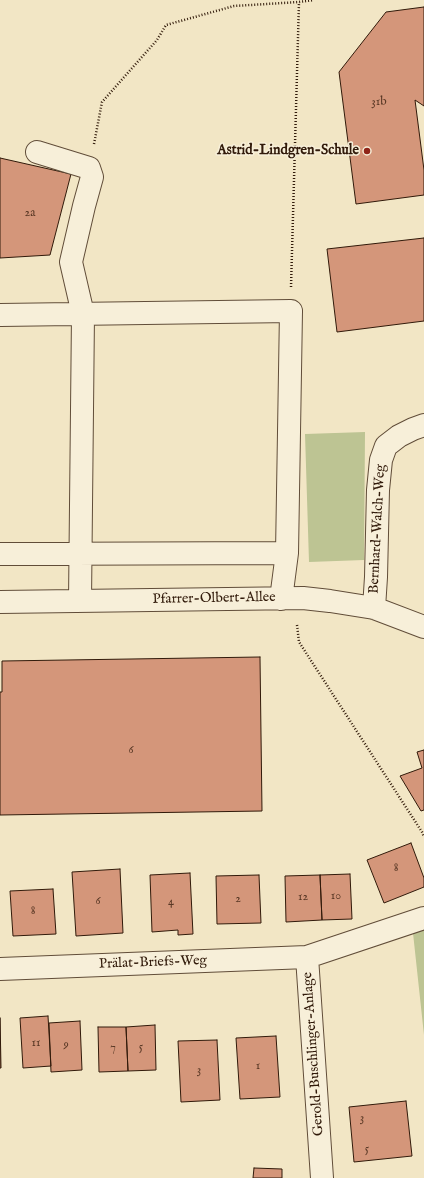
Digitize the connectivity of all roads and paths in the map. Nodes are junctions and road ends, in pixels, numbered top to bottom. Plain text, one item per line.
1 (314, 0) edge
2 (299, 2) junction
3 (37, 152) dead end
4 (89, 168) junction
5 (291, 311) junction
6 (83, 314) junction
7 (0, 315) edge
8 (424, 425) edge
9 (287, 553) junction
10 (0, 554) edge
11 (81, 554) junction
12 (281, 598) junction
13 (80, 601) junction
14 (0, 602) edge
15 (374, 608) junction
16 (297, 625) dead end
17 (424, 627) edge
18 (424, 837) edge
19 (424, 918) edge
20 (307, 956) junction
21 (0, 969) edge
22 (322, 1178) edge

1 - 2 path
2 - 4 path
2 - 5 path
3 - 4 street
4 - 6 street
5 - 6 street
5 - 9 street
6 - 7 street
6 - 11 street
8 - 15 street, Bernhard-Walch-Weg
9 - 11 street
9 - 12 street
10 - 11 street
11 - 13 street
12 - 13 street, Pfarrer-Olbert-Allee
12 - 15 street, Pfarrer-Olbert-Allee
13 - 14 street, Pfarrer-Olbert-Allee
15 - 17 street, Pfarrer-Olbert-Allee
16 - 18 path
19 - 20 street, Gerold-Buschlinger-Anlage
20 - 21 street, Prälat-Briefs-Weg
20 - 22 street, Gerold-Buschlinger-Anlage

